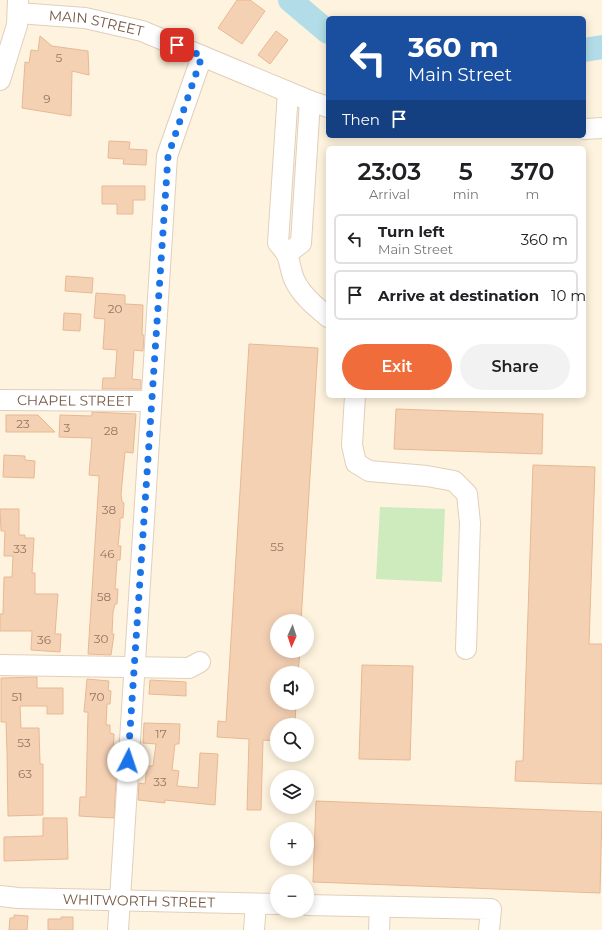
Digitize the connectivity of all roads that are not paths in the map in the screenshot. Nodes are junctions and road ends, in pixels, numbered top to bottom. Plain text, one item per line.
1 (18, 6) edge
2 (202, 56) junction
3 (0, 80) edge
4 (288, 92) junction
5 (319, 104) edge
6 (602, 128) edge
7 (586, 129) edge
8 (288, 253) junction
9 (326, 315) edge
10 (355, 398) edge
11 (0, 400) edge
12 (150, 401) junction
13 (466, 649) dead end
14 (200, 662) dead end
15 (0, 665) edge
16 (135, 666) junction
17 (0, 896) edge
18 (120, 901) junction
19 (256, 904) junction
20 (270, 904) edge
21 (314, 905) edge
22 (380, 907) junction
23 (118, 930) edge
24 (254, 930) edge
25 (379, 930) edge
26 (490, 930) edge

1 - 2 street, MAIN STREET
1 - 3 street
2 - 4 street, MAIN STREET
2 - 12 street
4 - 5 street, MAIN STREET
4 - 8 street
5 - 8 street
6 - 7 street
8 - 9 street
10 - 13 street
11 - 12 street, CHAPEL STREET
12 - 16 street
14 - 16 street
15 - 16 street
16 - 18 street
17 - 18 street, WHITWORTH STREET
18 - 19 street, WHITWORTH STREET
18 - 23 street
19 - 20 street, WHITWORTH STREET
19 - 24 street
21 - 22 street
22 - 25 street
22 - 26 street

